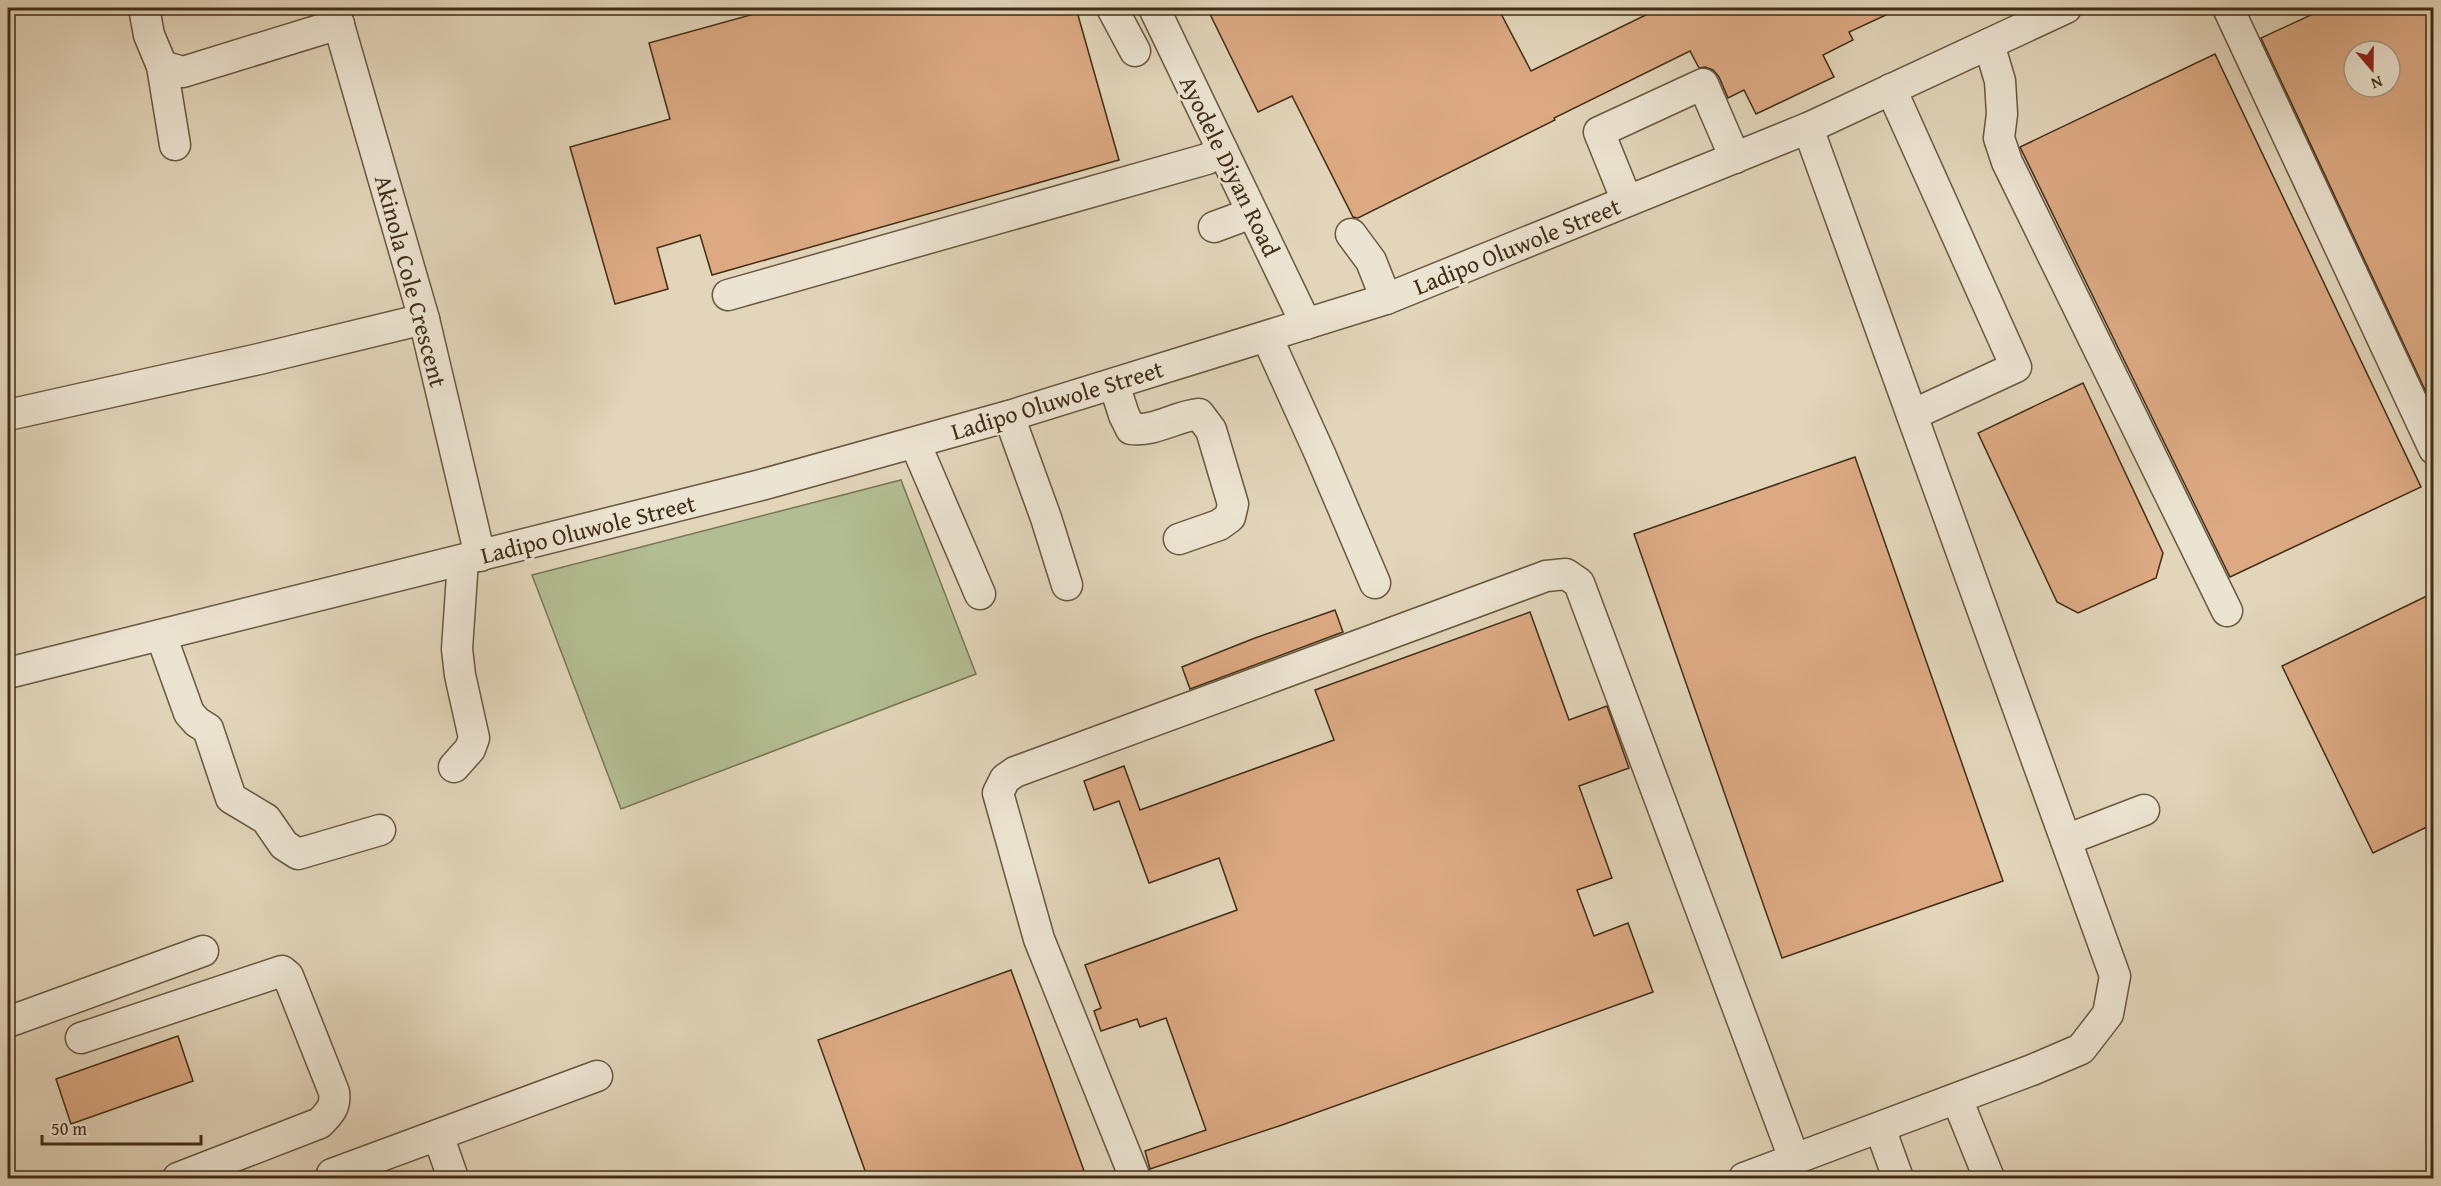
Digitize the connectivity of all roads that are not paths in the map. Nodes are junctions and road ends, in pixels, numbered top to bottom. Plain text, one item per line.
1 (144, 8) edge
2 (1112, 8) edge
3 (1154, 8) edge
4 (2066, 8) edge
5 (2228, 8) edge
6 (336, 16) edge
7 (1989, 44) junction
8 (1136, 51) dead end
9 (162, 66) junction
10 (1891, 89) junction
11 (1808, 128) junction
12 (175, 145) dead end
13 (1222, 150) junction
14 (1735, 158) junction
15 (1627, 201) junction
16 (1252, 213) junction
17 (1214, 227) dead end
18 (1352, 234) dead end
19 (728, 295) dead end
20 (1386, 299) junction
21 (424, 319) junction
22 (1306, 324) junction
23 (1267, 337) junction
24 (1114, 384) junction
25 (8, 415) edge
26 (1912, 415) junction
27 (1009, 416) junction
28 (915, 443) junction
29 (2433, 449) edge
30 (1179, 539) dead end
31 (472, 558) junction
32 (1375, 583) dead end
33 (1067, 585) dead end
34 (980, 594) dead end
35 (2228, 611) dead end
36 (160, 635) junction
37 (8, 673) edge
38 (454, 767) dead end
39 (2144, 810) dead end
40 (380, 830) dead end
41 (2066, 840) junction
42 (203, 951) dead end
43 (8, 1022) edge
44 (81, 1038) dead end
45 (597, 1076) dead end
46 (1957, 1099) junction
47 (1880, 1128) junction
48 (438, 1135) junction
49 (1795, 1161) junction
50 (332, 1174) dead end
51 (178, 1179) edge
52 (453, 1179) edge
53 (1135, 1179) edge
54 (1744, 1179) edge
55 (1898, 1179) edge
56 (1989, 1179) edge

1 - 9 street
2 - 8 street
3 - 13 street, Ayodele Diyan Road
4 - 7 street, Ladipo Oluwole Street
5 - 29 street
6 - 9 street
6 - 21 street, Akinola Cole Crescent
7 - 10 street, Ladipo Oluwole Street
7 - 35 street
9 - 12 street
10 - 11 street, Ladipo Oluwole Street
10 - 26 street
11 - 14 street, Ladipo Oluwole Street
11 - 26 street
13 - 16 street, Ayodele Diyan Road
13 - 19 street
14 - 15 street, Ladipo Oluwole Street
14 - 15 street
15 - 20 street, Ladipo Oluwole Street
16 - 17 street
16 - 22 street, Ayodele Diyan Road
18 - 20 street
20 - 22 street, Ladipo Oluwole Street
21 - 25 street
21 - 31 street, Akinola Cole Crescent
22 - 23 street, Ladipo Oluwole Street
23 - 24 street, Ladipo Oluwole Street
23 - 32 street
24 - 27 street, Ladipo Oluwole Street
24 - 30 street
26 - 41 street
27 - 28 street, Ladipo Oluwole Street
27 - 33 street
28 - 31 street, Ladipo Oluwole Street
28 - 34 street
31 - 36 street, Ladipo Oluwole Street
31 - 38 street, Akinola Cole Crescent
36 - 37 street, Ladipo Oluwole Street
36 - 40 street
39 - 41 street
41 - 46 street
42 - 43 street
44 - 51 street
45 - 48 street
46 - 47 street
46 - 56 street
47 - 49 street
47 - 55 street
48 - 50 street
48 - 52 street
49 - 53 street
49 - 54 street

